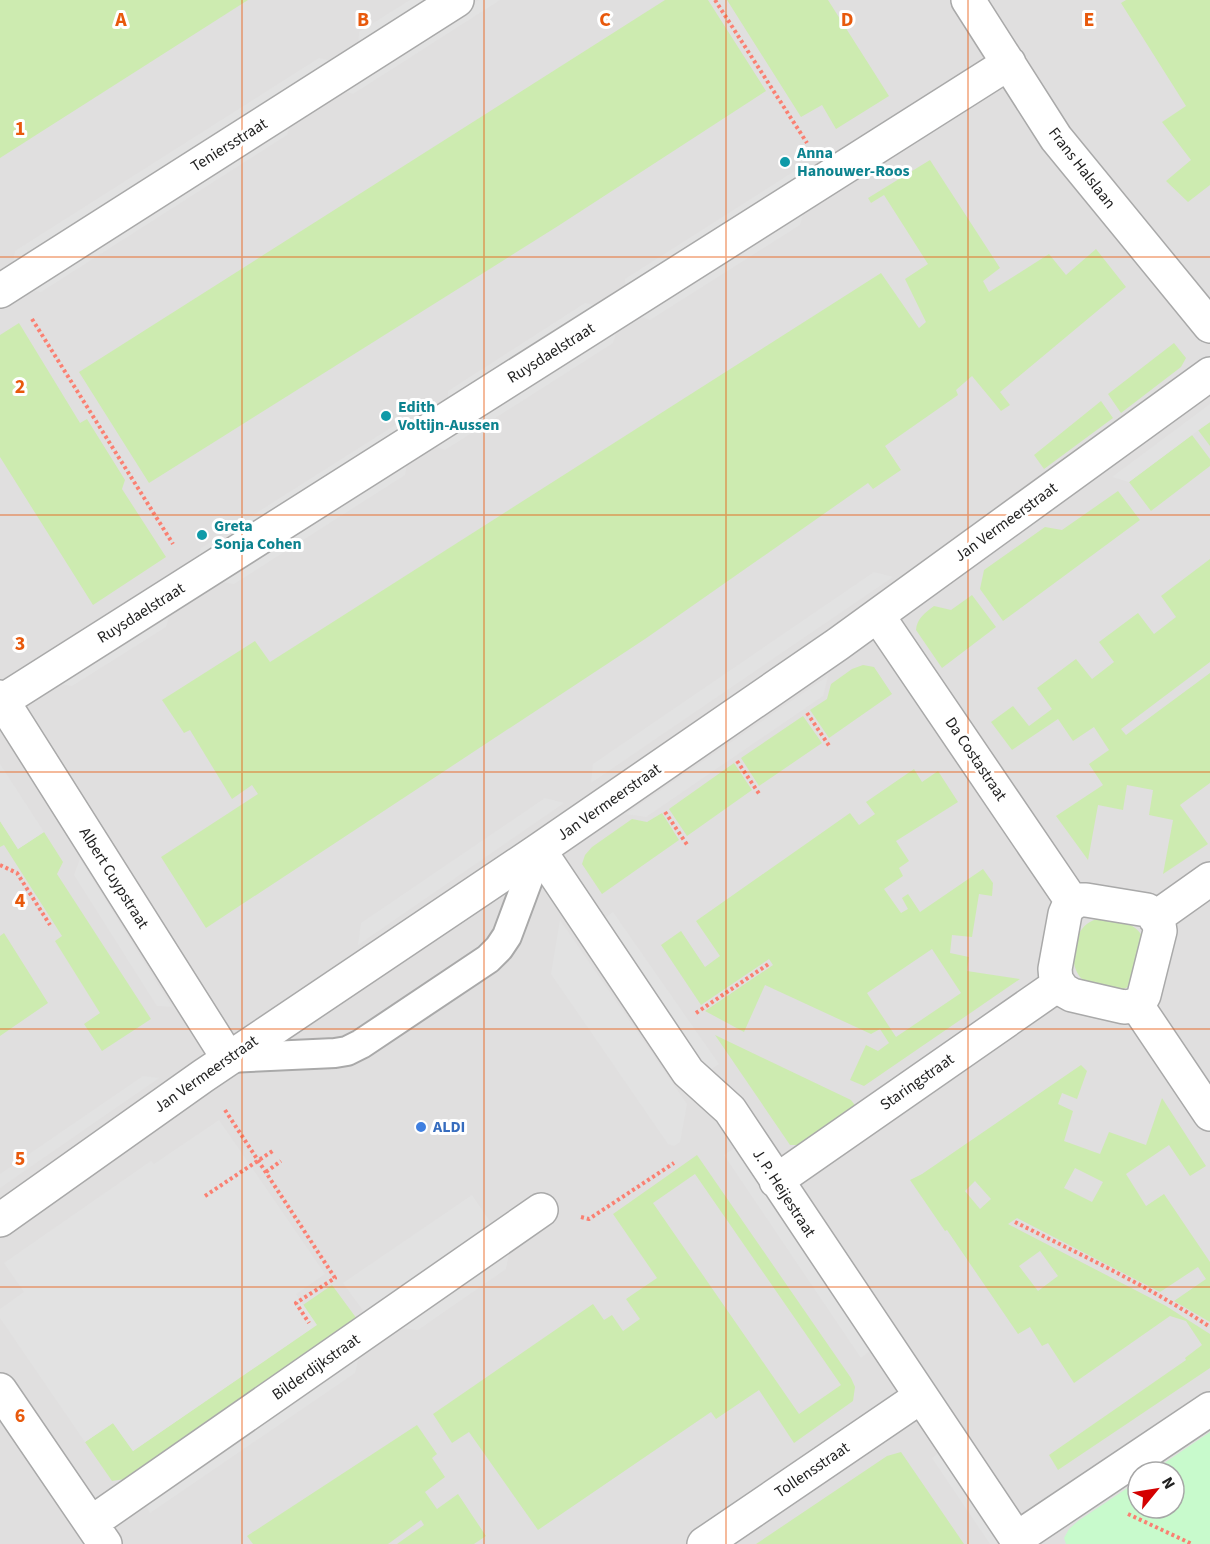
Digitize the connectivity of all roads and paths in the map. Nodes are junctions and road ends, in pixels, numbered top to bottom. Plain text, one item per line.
1 (457, 0) edge
2 (715, 0) edge
3 (968, 0) edge
4 (1009, 63) junction
5 (812, 151) dead end
6 (0, 291) edge
7 (31, 318) dead end
8 (1210, 326) edge
9 (1210, 374) edge
10 (174, 544) dead end
11 (878, 616) junction
12 (1, 699) edge
13 (805, 711) dead end
14 (830, 747) dead end
15 (736, 759) dead end
16 (760, 795) dead end
17 (663, 809) dead end
18 (688, 846) dead end
19 (539, 850) junction
20 (0, 865) edge
21 (1210, 879) edge
22 (1073, 903) junction
23 (1155, 918) junction
24 (50, 925) dead end
25 (770, 963) dead end
26 (1059, 984) junction
27 (1136, 1004) junction
28 (693, 1015) dead end
29 (228, 1058) junction
30 (223, 1107) dead end
31 (1210, 1114) edge
32 (274, 1150) dead end
33 (258, 1160) junction
34 (281, 1161) dead end
35 (674, 1163) dead end
36 (266, 1172) junction
37 (776, 1180) junction
38 (205, 1196) dead end
39 (541, 1210) joint
40 (0, 1220) edge
41 (1015, 1222) dead end
42 (296, 1303) dead end
43 (1210, 1327) edge
44 (0, 1390) edge
45 (920, 1397) junction
46 (1210, 1408) edge
47 (1083, 1494) junction
48 (98, 1534) edge
49 (1018, 1541) edge
50 (704, 1544) edge
51 (1192, 1544) edge

1 - 6 street, Teniersstraat
2 - 5 path
3 - 4 street, Frans Halslaan
4 - 8 street, Frans Halslaan
4 - 12 street, Ruysdaelstraat
7 - 10 path
9 - 11 street, Jan Vermeerstraat
11 - 19 street, Jan Vermeerstraat
11 - 22 street, Da Costastraat
12 - 29 street, Albert Cuypstraat
13 - 14 path
15 - 16 path
17 - 18 path
19 - 29 street, Jan Vermeerstraat
19 - 29 lane
19 - 37 street, J. P. Heijestraat
20 - 24 path
21 - 23 street
22 - 23 street
22 - 26 street
23 - 27 street
25 - 28 path
26 - 27 street
26 - 37 street, Staringstraat
27 - 31 street
29 - 40 street, Jan Vermeerstraat
30 - 33 path
32 - 33 path
33 - 36 path
33 - 38 path
34 - 36 path
35 - 39 path
36 - 42 path
37 - 45 street, J. P. Heijestraat
39 - 48 street, Bilderdijkstraat
41 - 43 path
44 - 48 street
45 - 49 street, J. P. Heijestraat
45 - 50 street, Tollensstraat
46 - 47 street
47 - 49 street
47 - 51 path

